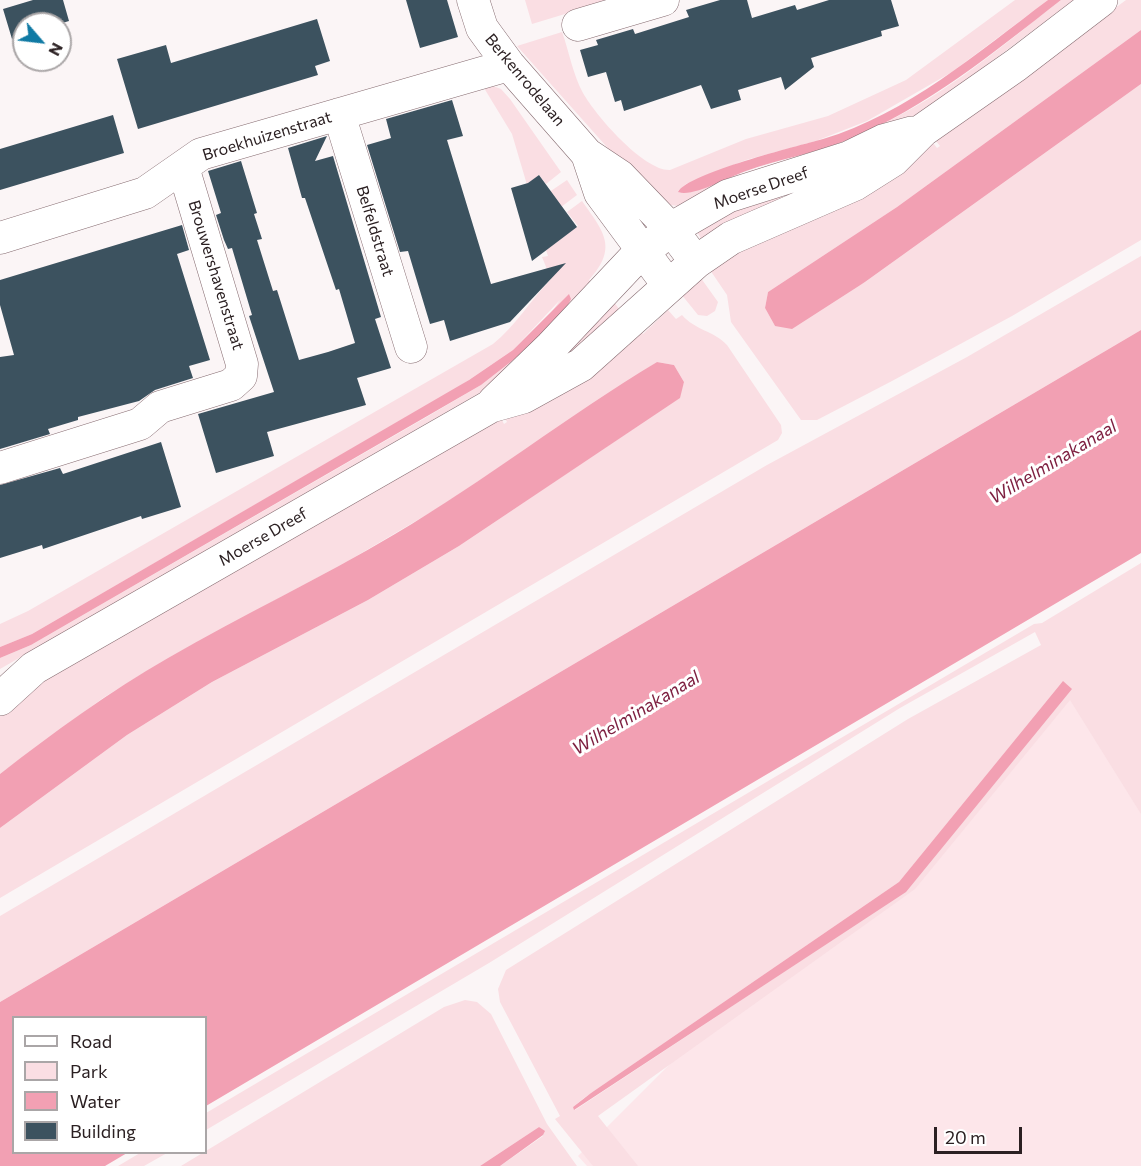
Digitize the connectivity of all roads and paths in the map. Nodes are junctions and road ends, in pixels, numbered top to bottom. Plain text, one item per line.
1 (473, 0) edge
2 (663, 0) edge
3 (1101, 0) edge
4 (578, 25) dead end
5 (509, 65) junction
6 (339, 114) junction
7 (923, 130) junction
8 (587, 154) junction
9 (183, 167) junction
10 (671, 229) junction
11 (0, 238) edge
12 (644, 252) junction
13 (696, 262) junction
14 (668, 285) junction
15 (411, 347) dead end
16 (491, 406) junction
17 (0, 468) edge
18 (34, 668) junction
19 (0, 679) edge
20 (0, 699) edge

1 - 5 street, Berkenrodelaan
2 - 4 street
3 - 7 street, Moerse Dreef
5 - 6 street, Broekhuizenstraat
5 - 8 street, Berkenrodelaan
6 - 9 street, Broekhuizenstraat
6 - 15 street, Belfeldstraat
7 - 10 street, Moerse Dreef
7 - 13 street, Moerse Dreef
8 - 10 street, Berkenrodelaan
8 - 12 street, Berkenrodelaan
9 - 11 street, Broekhuizenstraat
9 - 17 street, Brouwershavenstraat
10 - 12 street, Moerse Dreef
10 - 13 street, Berkenrodelaan
12 - 14 street, Berkenrodelaan
12 - 16 street, Moerse Dreef
13 - 14 street, Moerse Dreef
14 - 16 street, Moerse Dreef
16 - 18 street, Moerse Dreef
18 - 19 street, Moerse Dreef
18 - 20 street, Moerse Dreef

